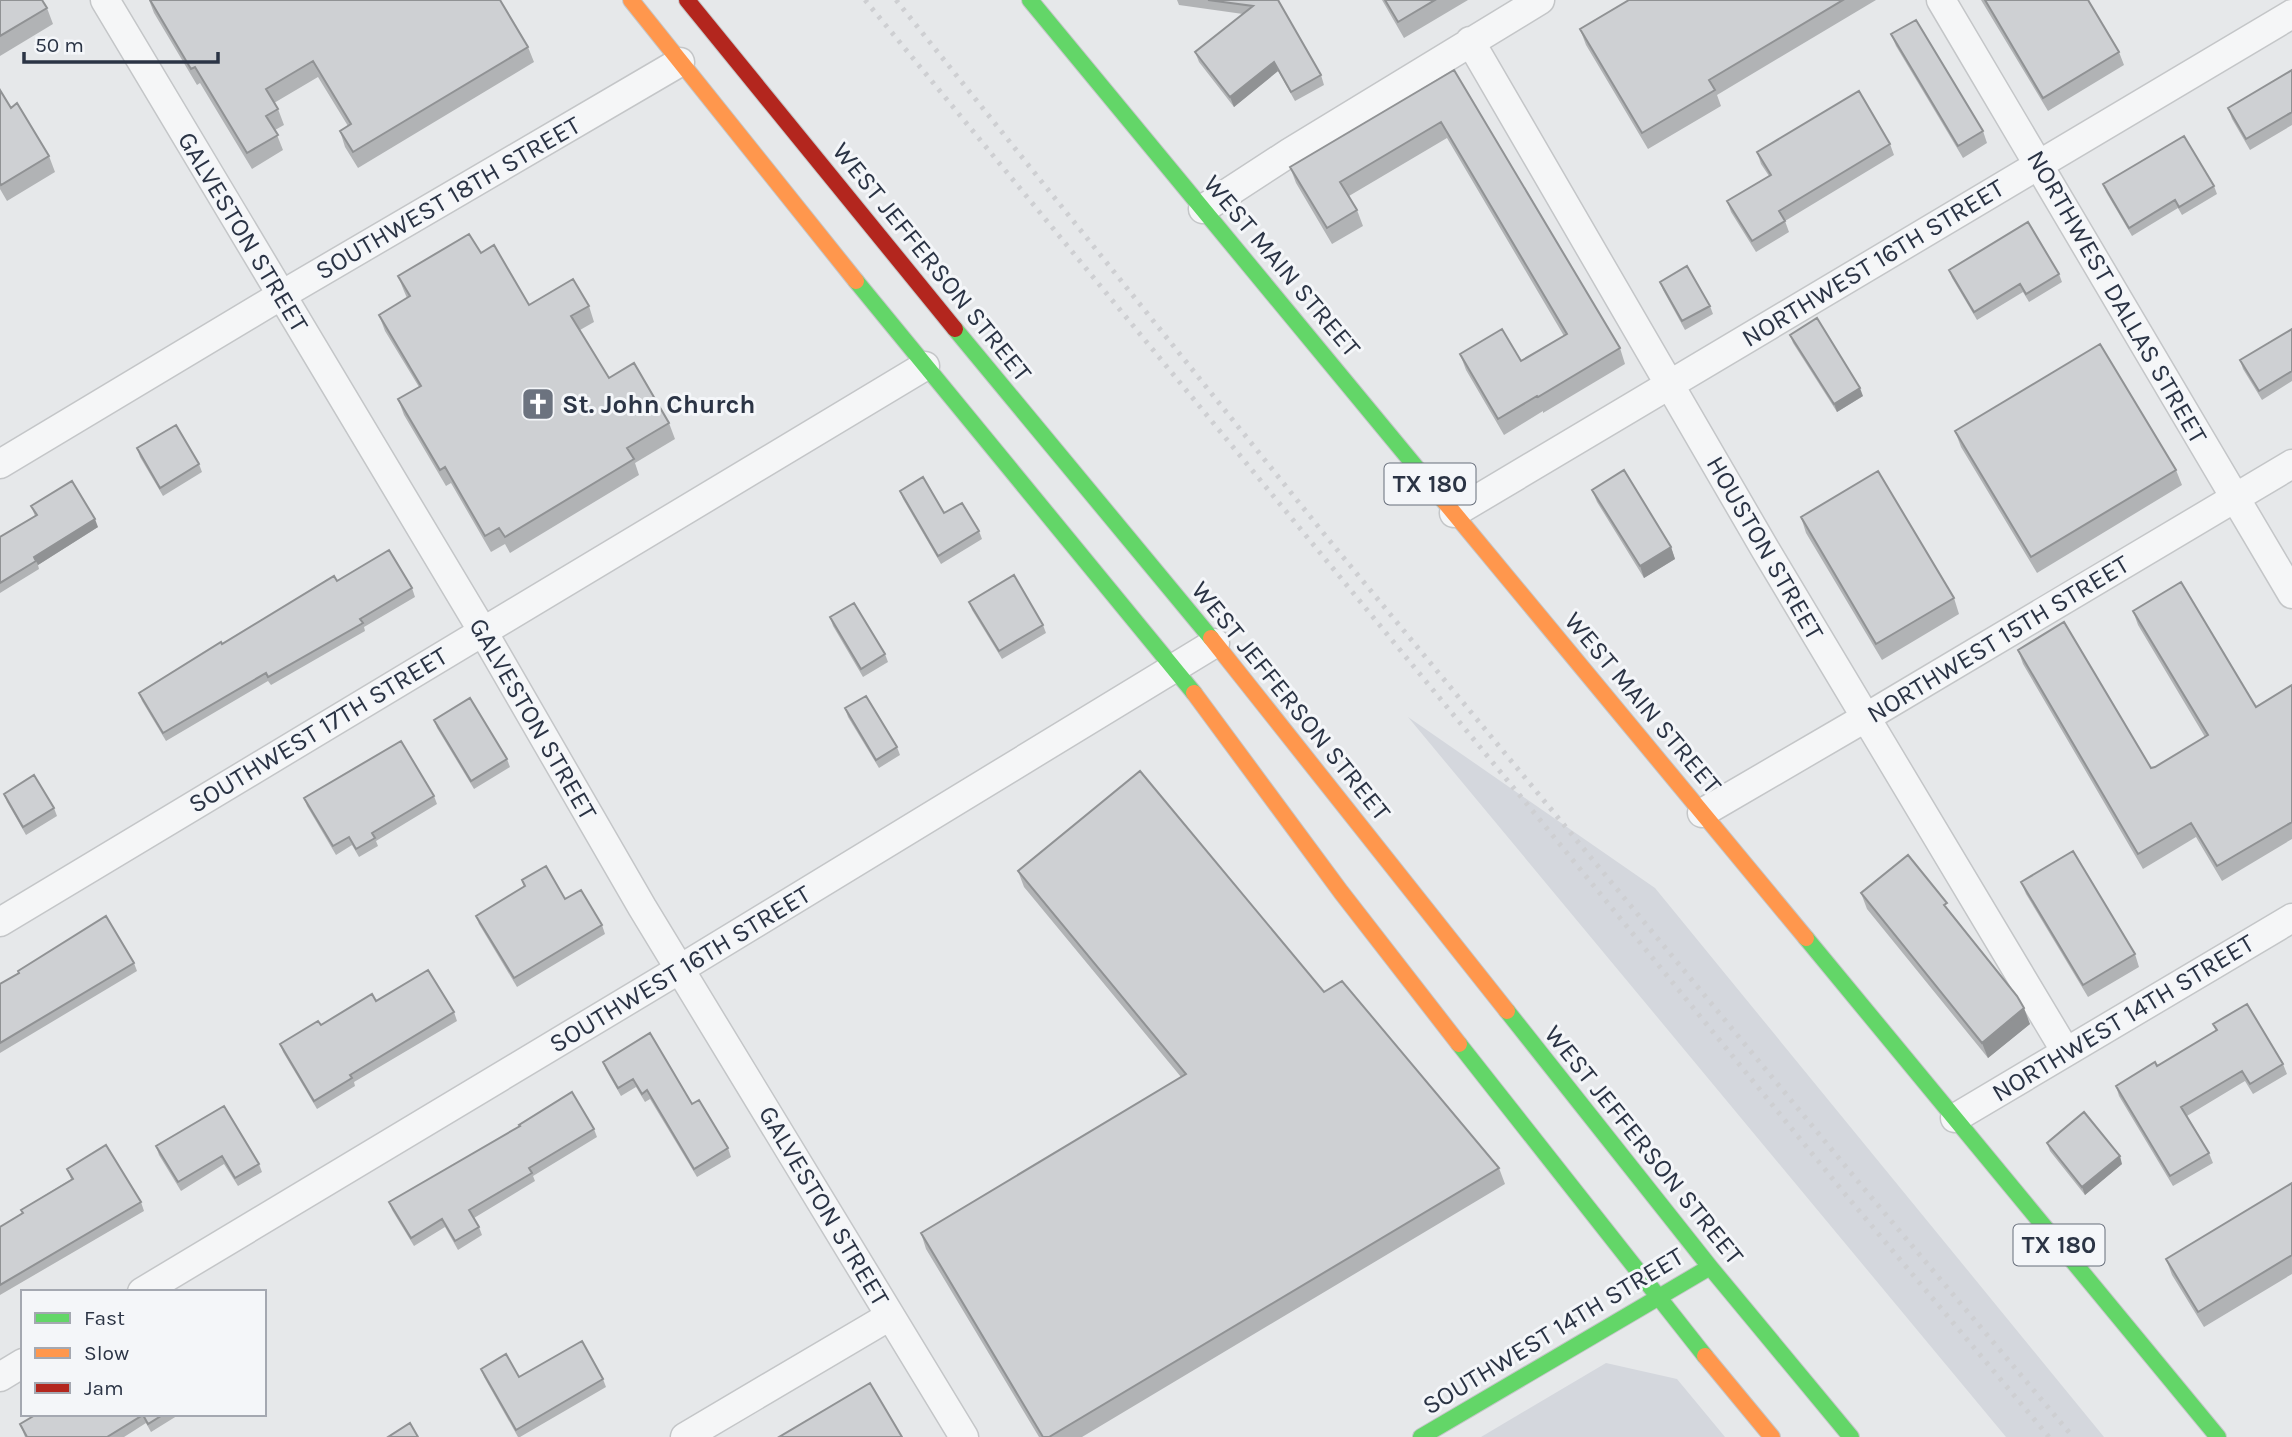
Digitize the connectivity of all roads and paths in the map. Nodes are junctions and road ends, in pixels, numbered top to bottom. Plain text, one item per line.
1 (105, 0) edge
2 (631, 0) edge
3 (687, 0) edge
4 (1031, 0) edge
5 (1540, 0) edge
6 (1941, 0) edge
7 (2292, 14) edge
8 (1470, 41) junction
9 (680, 62) junction
10 (2038, 164) junction
11 (1203, 209) junction
12 (279, 296) junction
13 (925, 366) junction
14 (1669, 385) junction
15 (0, 464) edge
16 (2292, 464) edge
17 (2235, 498) junction
18 (1454, 513) junction
19 (2292, 594) edge
20 (482, 630) junction
21 (1215, 643) junction
22 (1175, 668) junction
23 (1865, 718) junction
24 (1702, 813) junction
25 (2292, 918) edge
26 (0, 922) edge
27 (680, 969) junction
28 (2066, 1052) junction
29 (1955, 1118) junction
30 (1710, 1267) junction
31 (145, 1290) edge
32 (1658, 1298) junction
33 (890, 1316) junction
34 (21, 1364) edge
35 (0, 1377) edge
36 (685, 1437) edge
37 (964, 1437) edge
38 (1421, 1437) edge
39 (1772, 1437) edge
40 (1851, 1437) edge
41 (2218, 1437) edge

1 - 12 street, GALVESTON STREET
2 - 9 main road
3 - 21 main road, WEST JEFFERSON STREET
4 - 11 main road, WEST MAIN STREET / TX 180
5 - 8 street
6 - 10 street, NORTHWEST DALLAS STREET
7 - 10 street, NORTHWEST 16TH STREET
8 - 11 street
8 - 14 street, HOUSTON STREET
9 - 12 street, SOUTHWEST 18TH STREET
9 - 13 main road
10 - 14 street, NORTHWEST 16TH STREET
10 - 17 street, NORTHWEST DALLAS STREET
11 - 18 main road, WEST MAIN STREET / TX 180
12 - 15 street, SOUTHWEST 18TH STREET
12 - 20 street, GALVESTON STREET
13 - 20 street, SOUTHWEST 17TH STREET
13 - 22 main road
14 - 18 street, NORTHWEST 16TH STREET
14 - 23 street, HOUSTON STREET
16 - 17 street, NORTHWEST 15TH STREET
17 - 19 street, NORTHWEST DALLAS STREET
17 - 23 street, NORTHWEST 15TH STREET
18 - 24 main road, WEST MAIN STREET / TX 180
20 - 26 street, SOUTHWEST 17TH STREET
20 - 27 street, GALVESTON STREET
21 - 22 street, SOUTHWEST 16TH STREET
21 - 30 main road, WEST JEFFERSON STREET
22 - 27 street, SOUTHWEST 16TH STREET
22 - 32 main road
23 - 24 street, NORTHWEST 15TH STREET
23 - 28 street, HOUSTON STREET
24 - 29 main road, WEST MAIN STREET / TX 180
25 - 28 street, NORTHWEST 14TH STREET
27 - 31 street, SOUTHWEST 16TH STREET
27 - 33 street, GALVESTON STREET
28 - 29 street, NORTHWEST 14TH STREET
29 - 41 main road, WEST MAIN STREET / TX 180
30 - 32 main road, SOUTHWEST 14TH STREET
30 - 40 main road, WEST JEFFERSON STREET
32 - 38 main road, SOUTHWEST 14TH STREET
32 - 39 main road
33 - 36 street
33 - 37 street, GALVESTON STREET
34 - 35 street

